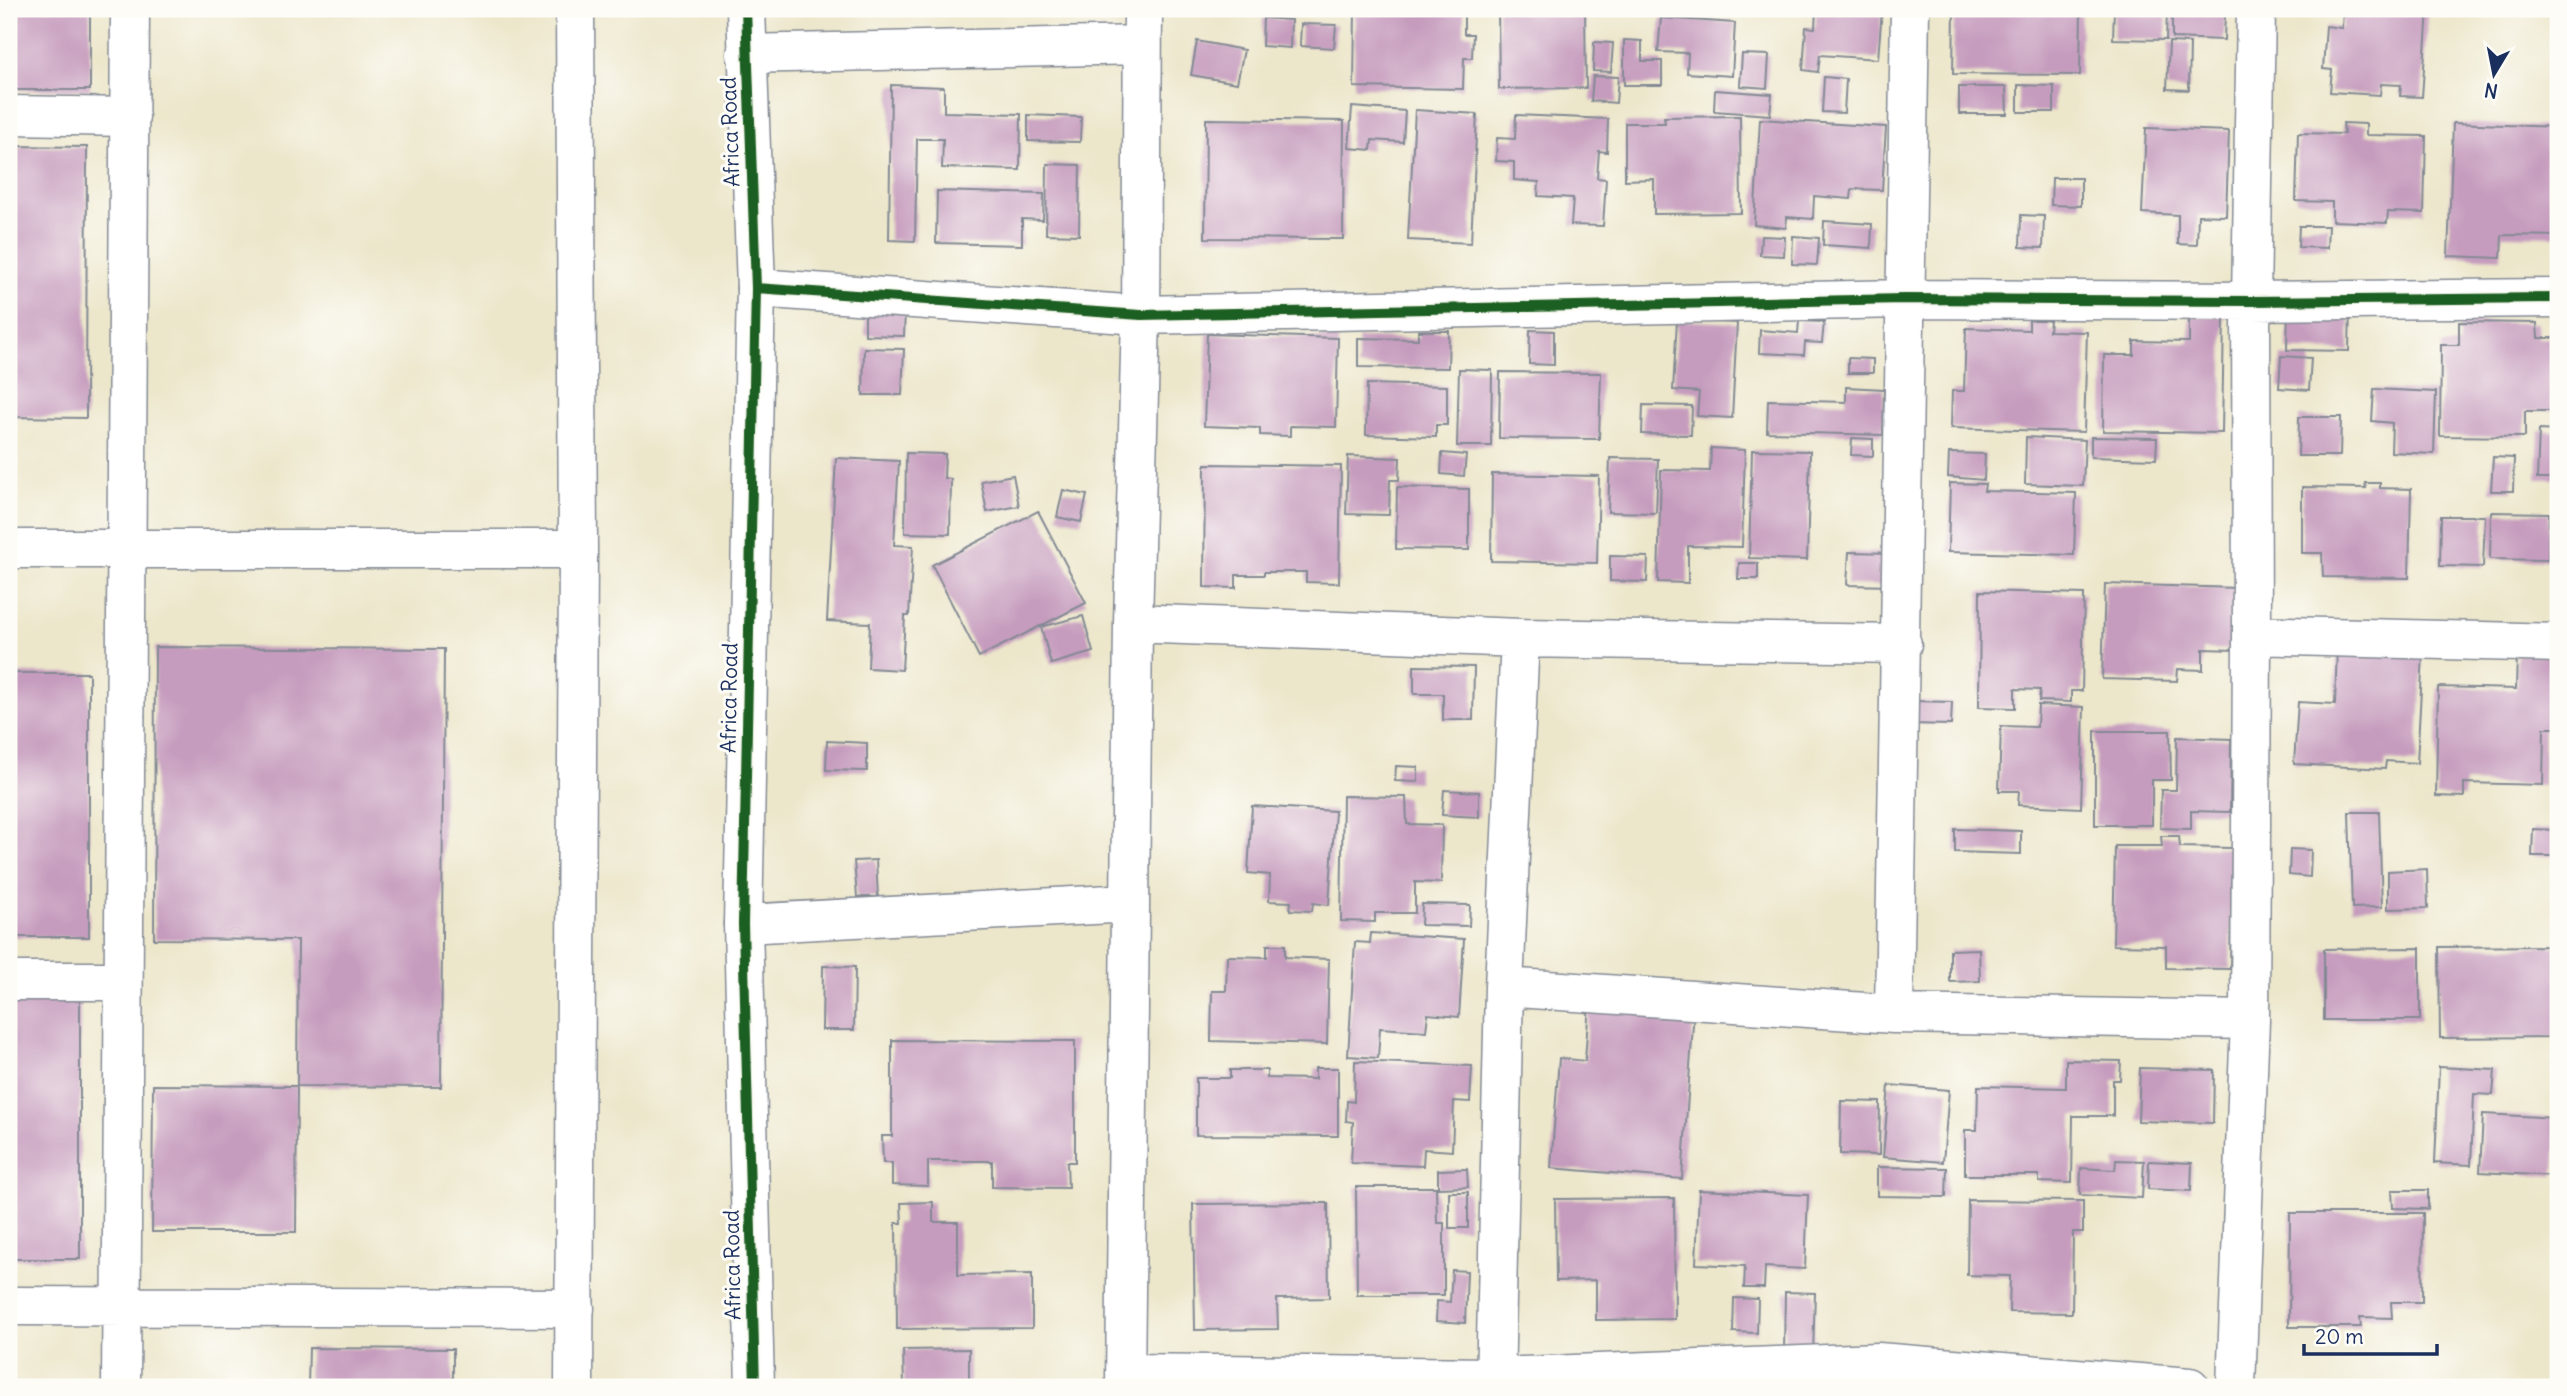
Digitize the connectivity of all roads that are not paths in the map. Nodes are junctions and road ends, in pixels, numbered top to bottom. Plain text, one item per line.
1 (130, 9) edge
2 (575, 9) edge
3 (746, 9) edge
4 (1910, 9) edge
5 (2256, 9) edge
6 (1142, 27) edge
7 (746, 54) junction
8 (9, 115) edge
9 (130, 117) junction
10 (756, 288) junction
11 (2558, 298) edge
12 (1904, 299) junction
13 (2251, 301) junction
14 (1141, 315) junction
15 (9, 549) edge
16 (126, 549) junction
17 (578, 549) junction
18 (1133, 622) junction
19 (2252, 635) junction
20 (1520, 638) junction
21 (2558, 643) edge
22 (1902, 644) junction
23 (1130, 903) junction
24 (743, 924) junction
25 (9, 981) edge
26 (123, 981) junction
27 (1503, 988) junction
28 (1894, 1014) junction
29 (2250, 1020) junction
30 (9, 1306) edge
31 (122, 1306) junction
32 (575, 1307) junction
33 (1878, 1375) edge
34 (1125, 1380) edge
35 (1495, 1382) edge
36 (121, 1387) edge
37 (574, 1387) edge
38 (755, 1387) edge
39 (2189, 1387) edge
40 (2236, 1387) edge

1 - 9 street
2 - 17 street
3 - 7 street, Africa Road
4 - 12 street
5 - 13 street
6 - 7 street
6 - 14 street
7 - 10 street, Africa Road
8 - 9 street
9 - 16 street
10 - 14 street
10 - 24 street, Africa Road
11 - 13 street
12 - 13 street
12 - 14 street
12 - 22 street
13 - 19 street
14 - 18 street
15 - 16 street
16 - 17 street
16 - 26 street
17 - 32 street
18 - 20 street
18 - 23 street
19 - 21 street
19 - 29 street
20 - 22 street
20 - 27 street
22 - 28 street
23 - 24 street
23 - 34 street
24 - 38 street, Africa Road
25 - 26 street
26 - 31 street
27 - 28 street
27 - 35 street
28 - 29 street
29 - 40 street
30 - 31 street
31 - 32 street
31 - 36 street
32 - 37 street
33 - 35 street
33 - 39 street
34 - 35 street

